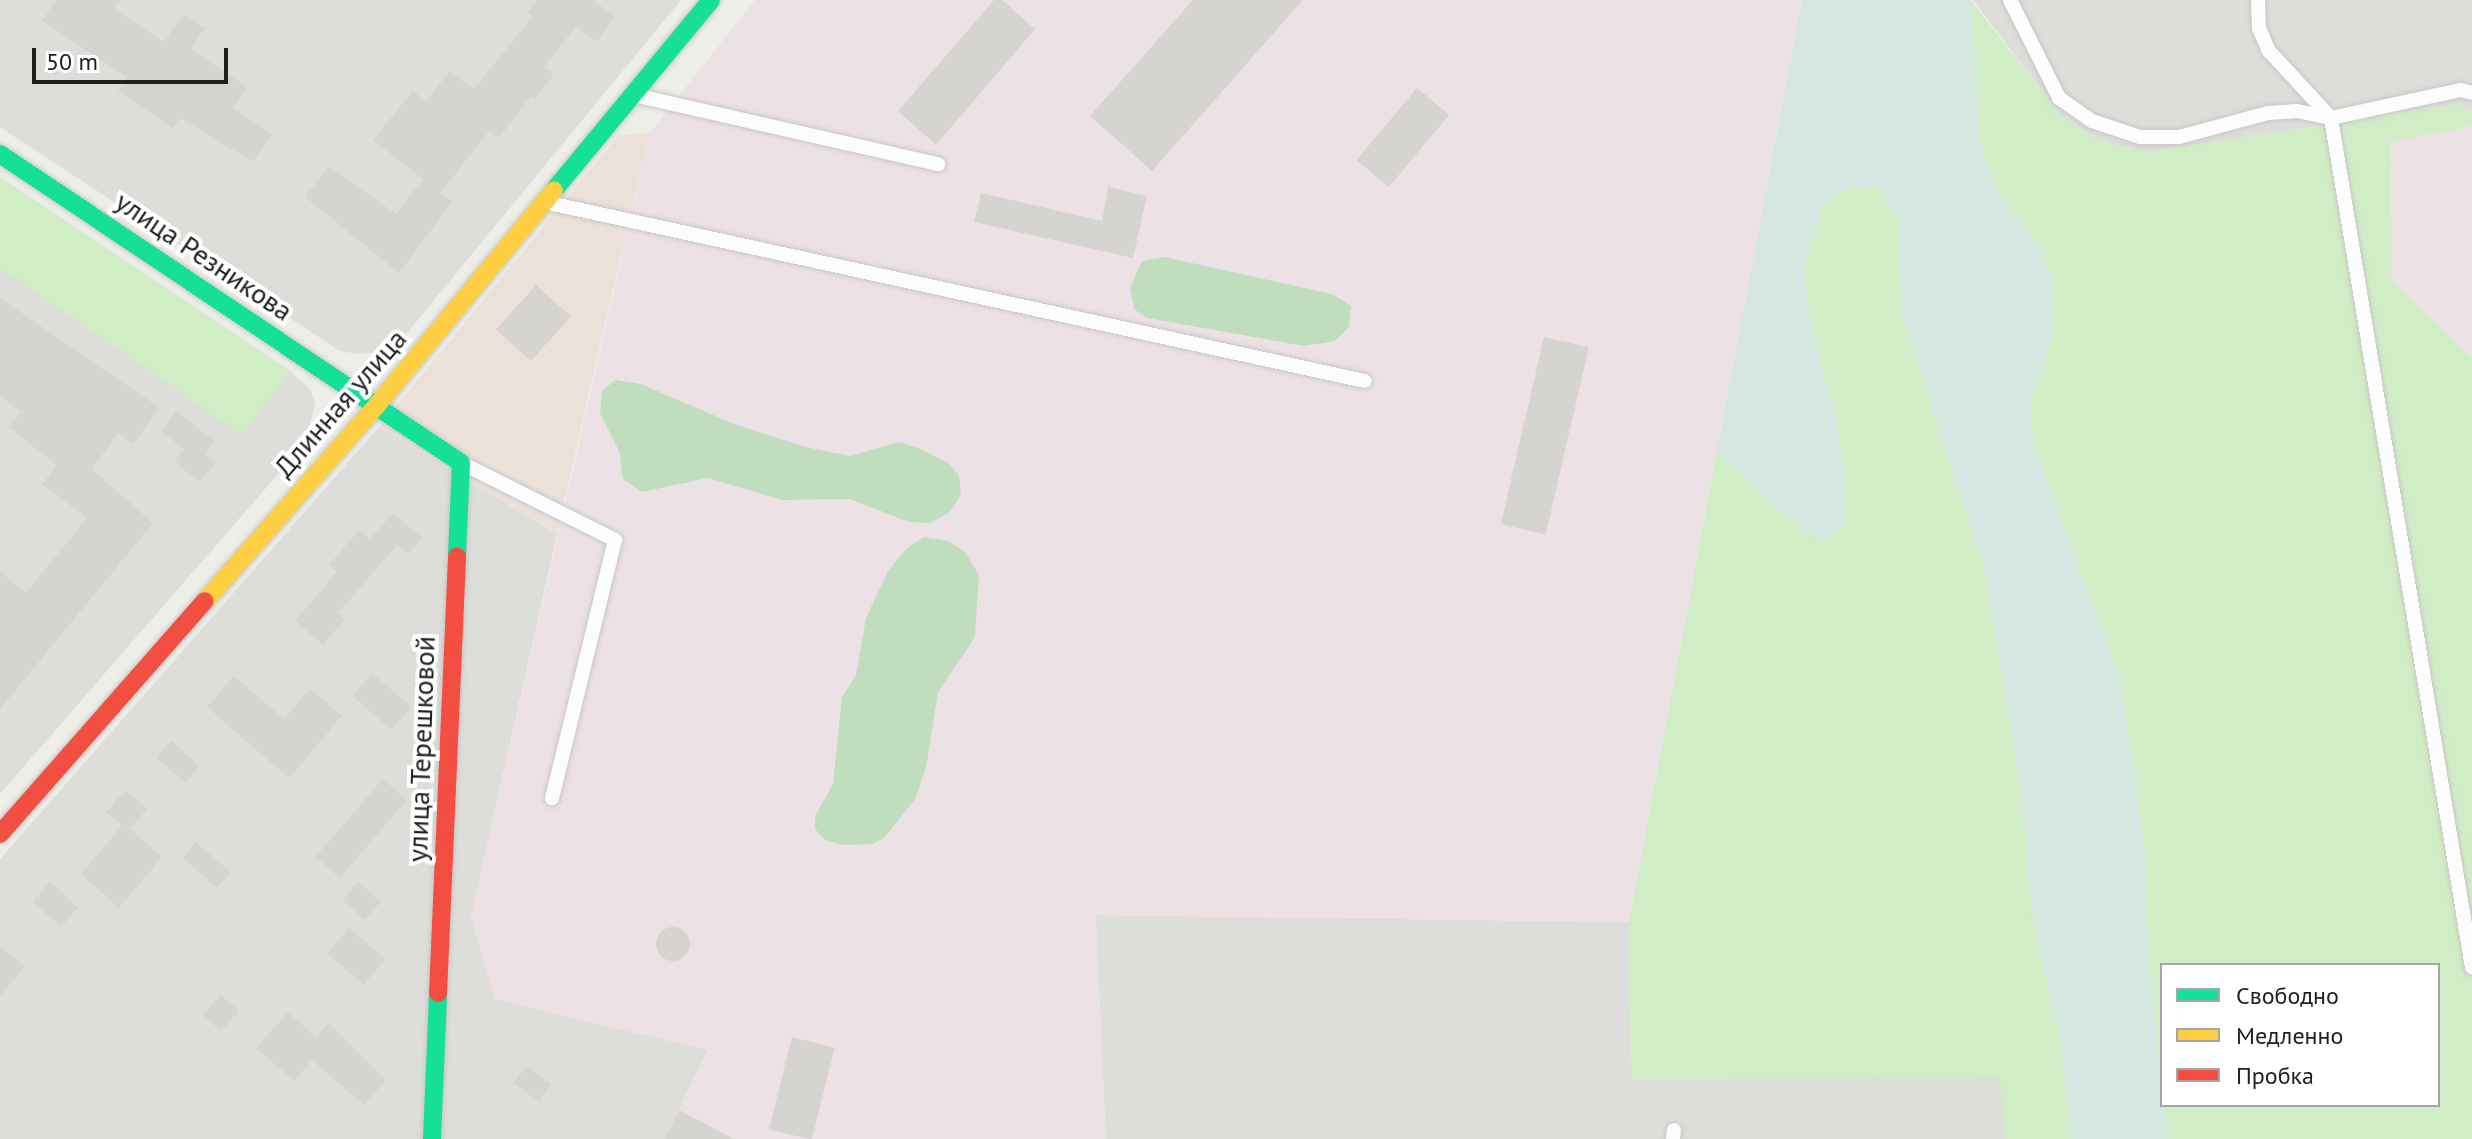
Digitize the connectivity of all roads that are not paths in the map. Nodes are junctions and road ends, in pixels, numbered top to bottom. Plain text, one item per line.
1 (711, 0) edge
2 (2010, 0) edge
3 (2258, 0) edge
4 (2472, 93) edge
5 (633, 95) junction
6 (2331, 118) junction
7 (0, 154) edge
8 (938, 164) dead end
9 (545, 202) junction
10 (1365, 381) dead end
11 (377, 405) junction
12 (461, 463) junction
13 (552, 798) dead end
14 (0, 834) edge
15 (2472, 967) edge
16 (432, 1139) edge

1 - 5 street, Длинная улица
2 - 6 lane
3 - 6 lane
4 - 6 lane
5 - 8 lane
5 - 9 street, Длинная улица
6 - 15 lane
7 - 11 street, улица Резникова
9 - 10 lane
9 - 11 street, Длинная улица
11 - 12 street
11 - 14 street, Длинная улица
12 - 13 lane
12 - 16 street, улица Терешковой

